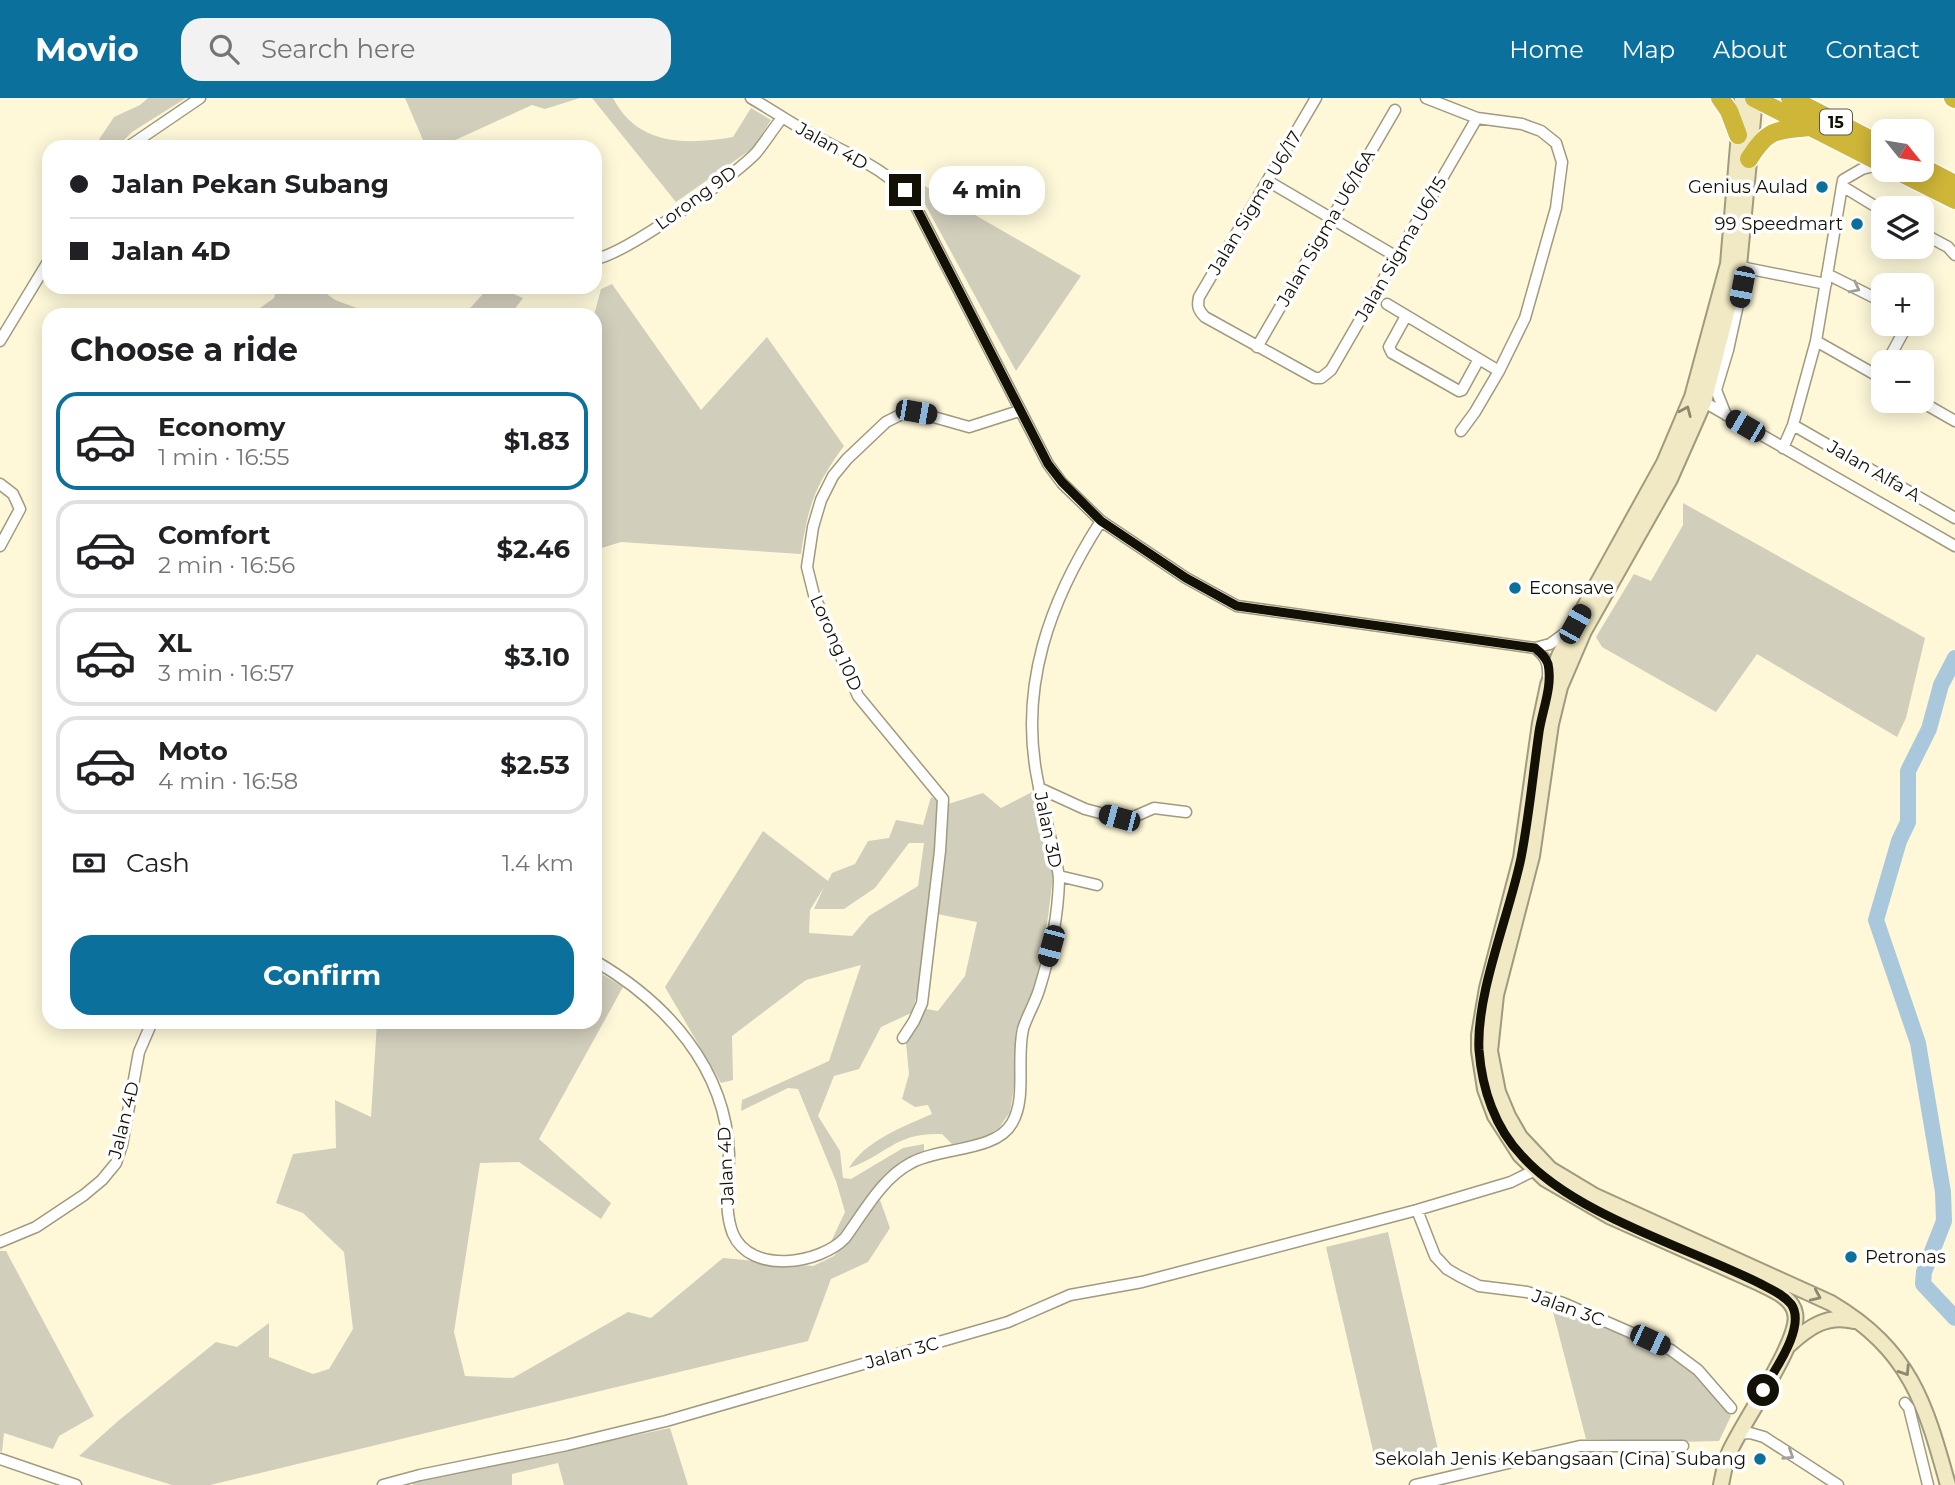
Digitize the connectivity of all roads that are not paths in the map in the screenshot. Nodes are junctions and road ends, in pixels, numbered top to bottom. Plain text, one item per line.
1 (200, 98) edge
2 (751, 98) edge
3 (1316, 98) edge
4 (1426, 98) edge
5 (1720, 98) edge
6 (1742, 98) edge
7 (1755, 98) edge
8 (1794, 99) edge
9 (1395, 110) dead end
10 (782, 118) junction
11 (1477, 118) junction
12 (1811, 127) junction
13 (1738, 135) junction
14 (138, 140) edge
15 (1871, 140) edge
16 (1871, 158) edge
17 (1749, 159) junction
18 (1871, 167) edge
19 (1934, 173) edge
20 (1268, 181) junction
21 (1919, 182) edge
22 (1955, 184) edge
23 (1842, 186) junction
24 (1955, 200) edge
25 (1871, 204) edge
26 (1331, 218) junction
27 (1934, 239) edge
28 (1955, 255) edge
29 (602, 256) edge
30 (1397, 257) junction
31 (1742, 267) junction
32 (42, 272) edge
33 (1827, 279) junction
34 (1871, 297) edge
35 (1387, 304) dead end
36 (1406, 316) junction
37 (0, 341) edge
38 (1816, 341) junction
39 (1257, 347) junction
40 (1479, 359) junction
41 (1871, 369) edge
42 (1499, 371) junction
43 (1704, 402) junction
44 (1934, 408) edge
45 (1019, 411) junction
46 (1726, 415) junction
47 (1954, 417) edge
48 (1793, 425) junction
49 (1461, 431) dead end
50 (1783, 448) junction
51 (0, 484) edge
52 (1955, 518) edge
53 (1101, 521) junction
54 (0, 545) edge
55 (1955, 546) edge
56 (1575, 624) junction
57 (1535, 648) junction
58 (1548, 685) junction
59 (1040, 788) junction
60 (1186, 812) dead end
61 (1059, 876) junction
62 (1097, 886) dead end
63 (602, 965) edge
64 (149, 1029) edge
65 (903, 1038) dead end
66 (1535, 1170) junction
67 (1417, 1210) junction
68 (0, 1242) edge
69 (747, 1251) joint
70 (1859, 1322) junction
71 (1788, 1346) junction
72 (1905, 1402) dead end
73 (1731, 1408) dead end
74 (1738, 1434) junction
75 (1683, 1446) dead end
76 (0, 1459) edge
77 (76, 1485) edge
78 (383, 1485) edge
79 (1415, 1485) edge
80 (1721, 1485) edge
81 (1838, 1485) edge
82 (1927, 1485) edge
83 (1948, 1485) edge

1 - 14 street
2 - 10 street, Jalan 4D
3 - 20 street, Jalan Sigma U6/17
4 - 11 street
5 - 13 highway
6 - 13 main road
7 - 12 highway, 15
7 - 17 main road
8 - 15 highway, 15
9 - 26 street, Jalan Sigma U6/16A
10 - 29 street, Lorong 9D
10 - 45 street, Jalan 4D
11 - 30 street, Jalan Sigma U6/15
11 - 42 street
12 - 16 highway, 15
12 - 17 highway
56 -> 13 main road
17 - 31 main road
18 - 23 street
19 - 22 highway
20 - 26 street
20 - 39 street, Jalan Sigma U6/17
21 - 24 highway
23 - 25 street
23 - 33 street
26 - 30 street
26 - 39 street, Jalan Sigma U6/16A
27 - 28 street
30 - 39 street, Jalan Sigma U6/15
31 - 33 street
31 - 43 main road
31 - 46 street
32 - 37 street
33 -> 34 street
33 - 38 street
35 - 36 street
36 - 40 street
36 - 40 street
38 - 41 street
38 - 48 street
40 - 42 street
42 - 49 street
43 - 46 street
43 -> 70 main road
44 - 47 street
45 - 53 street, Jalan 4D
45 - 65 street, Lorong 10D
46 - 50 street
48 - 50 street
48 - 52 street, Jalan Alfa A
50 - 55 street
51 - 54 street
53 - 57 street, Jalan 4D
53 - 59 street, Jalan 3D
56 - 57 street
56 - 58 main road
57 - 58 street
58 - 66 main road
59 - 60 street
59 - 61 street, Jalan 3D
61 - 62 street
61 - 69 street, Jalan 3D
63 - 69 street, Jalan 4D
64 - 68 street, Jalan 4D
66 - 67 street, Jalan 3C
66 - 71 main road
67 - 73 street, Jalan 3C
67 - 78 street, Jalan 3C
70 - 71 main road
70 -> 83 main road
71 - 74 main road
72 - 82 street
74 - 80 main road
74 -> 81 street
75 - 79 street
76 - 77 street

